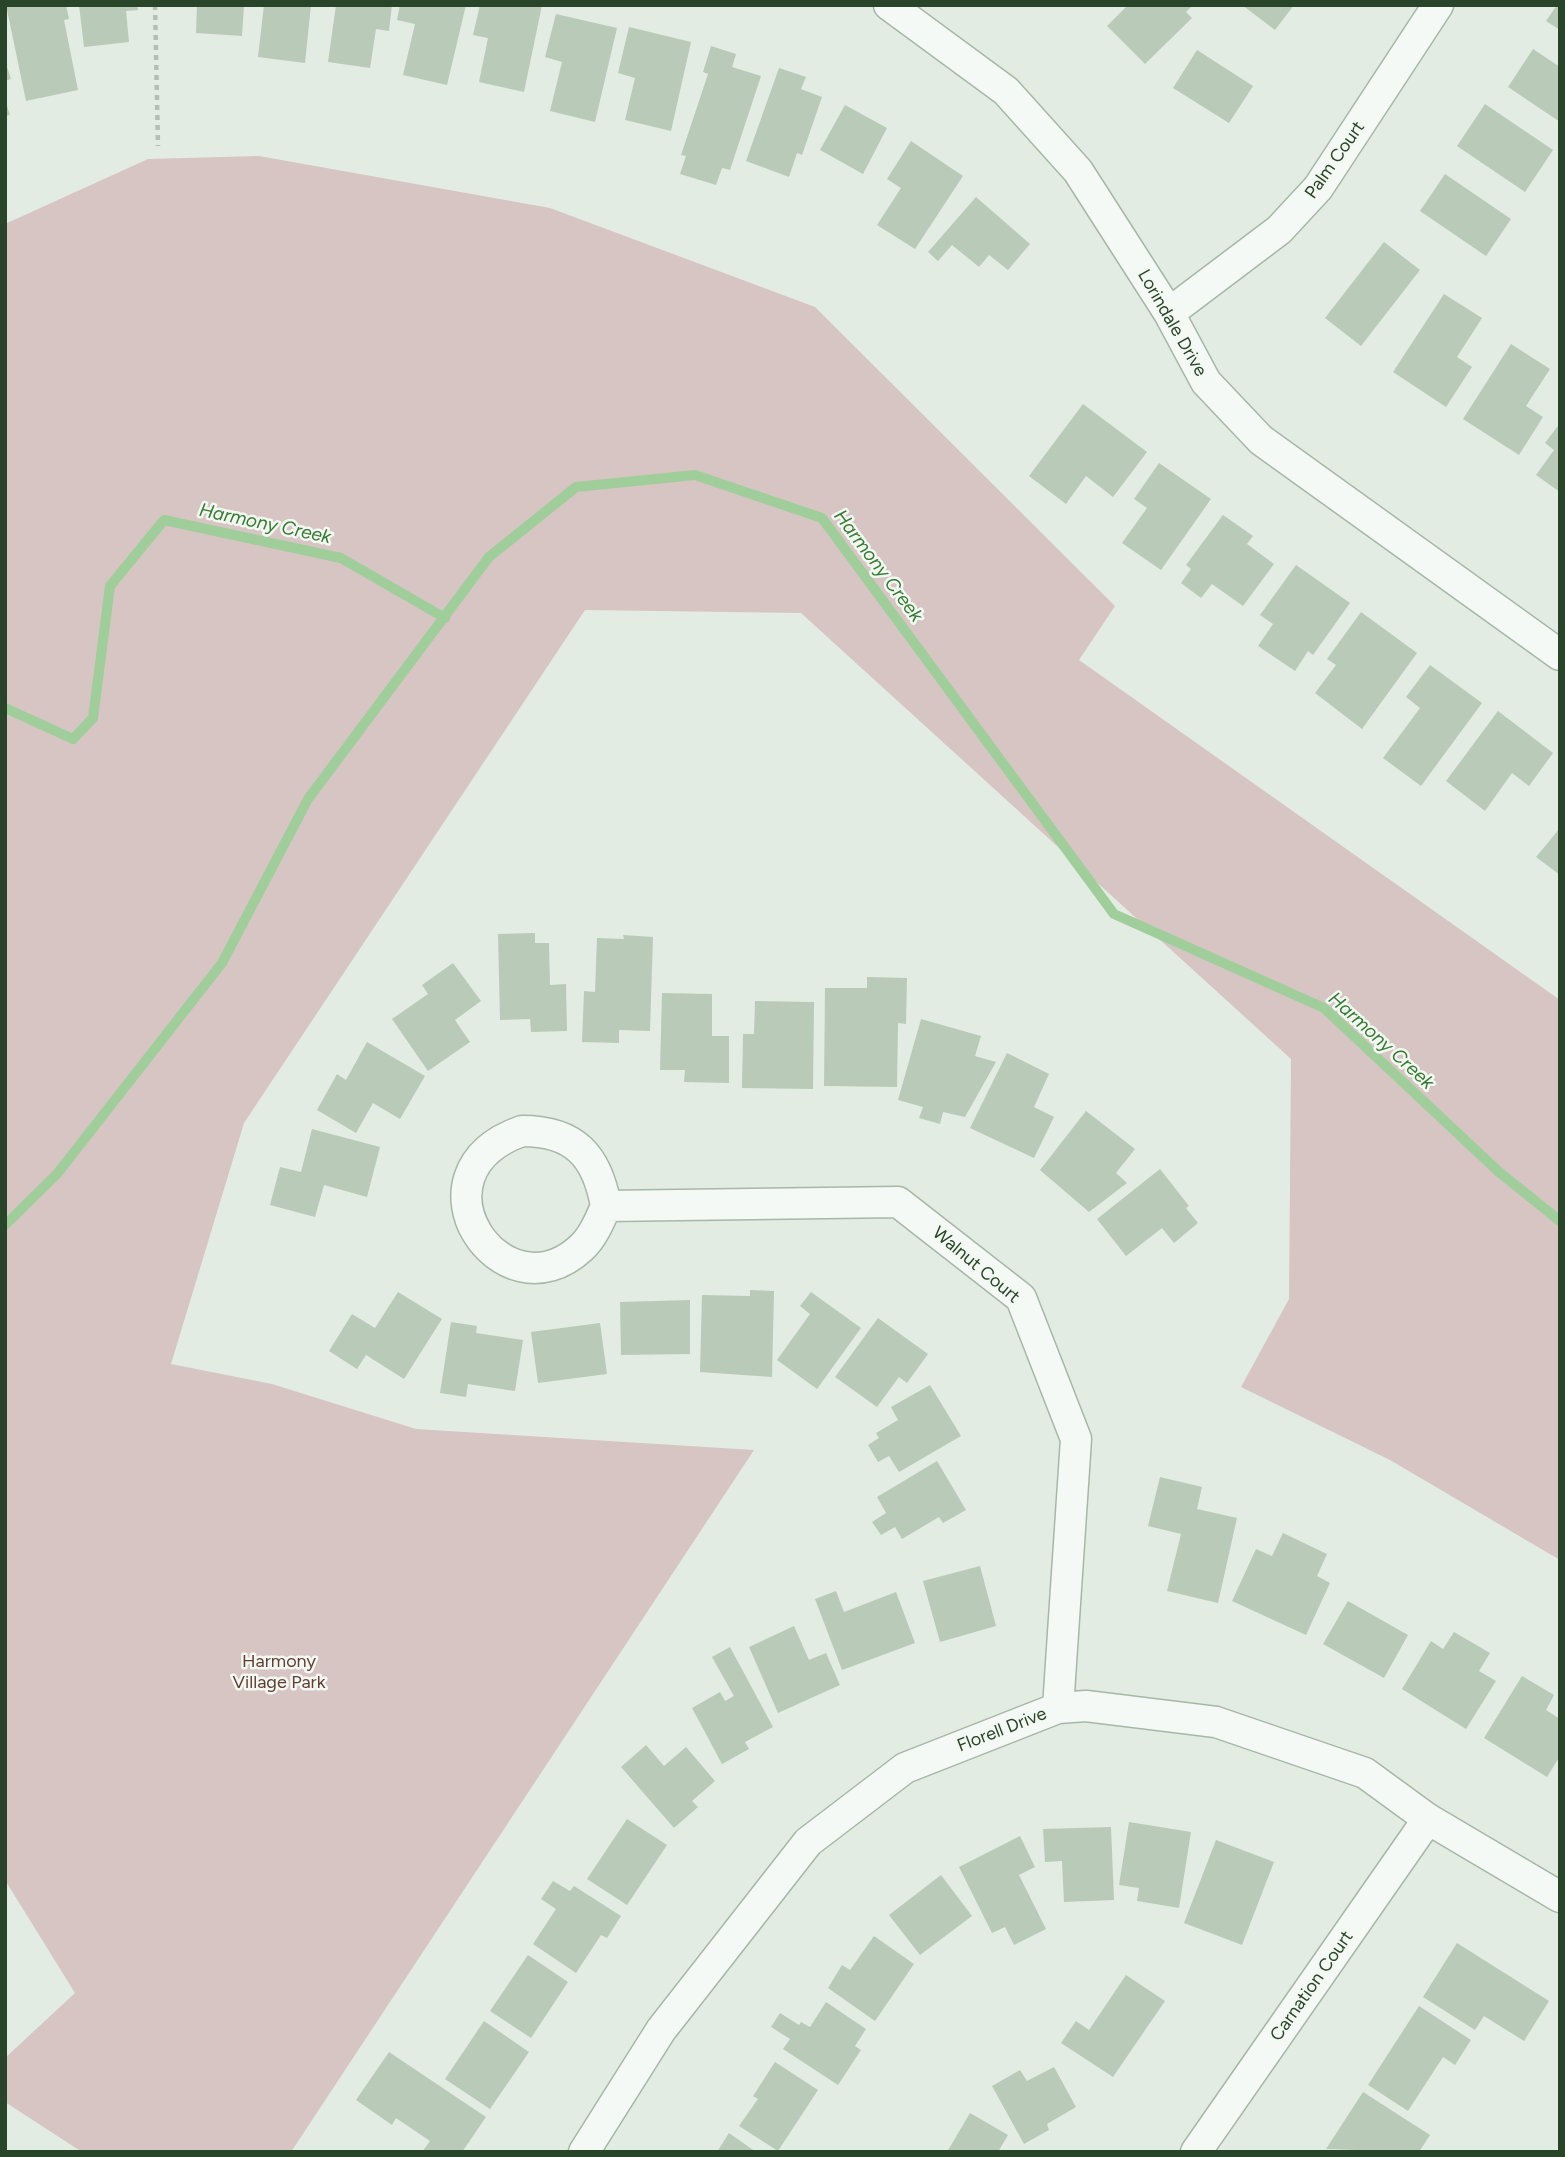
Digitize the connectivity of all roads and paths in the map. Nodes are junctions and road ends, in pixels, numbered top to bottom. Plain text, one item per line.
1 (155, 5) edge
2 (889, 5) edge
3 (1438, 5) edge
4 (158, 146) dead end
5 (1169, 313) junction
6 (1560, 654) edge
7 (607, 1206) junction
8 (1058, 1708) junction
9 (1428, 1819) junction
10 (1560, 1897) edge
11 (584, 2152) edge
12 (1196, 2152) edge

1 - 4 path
2 - 5 street, Lorindale Drive
3 - 5 street, Palm Court
5 - 6 street, Lorindale Drive
7 - 7 street
7 - 8 street, Walnut Court
8 - 9 street, Florell Drive
8 - 11 street, Florell Drive
9 - 10 street, Florell Drive
9 - 12 street, Carnation Court

